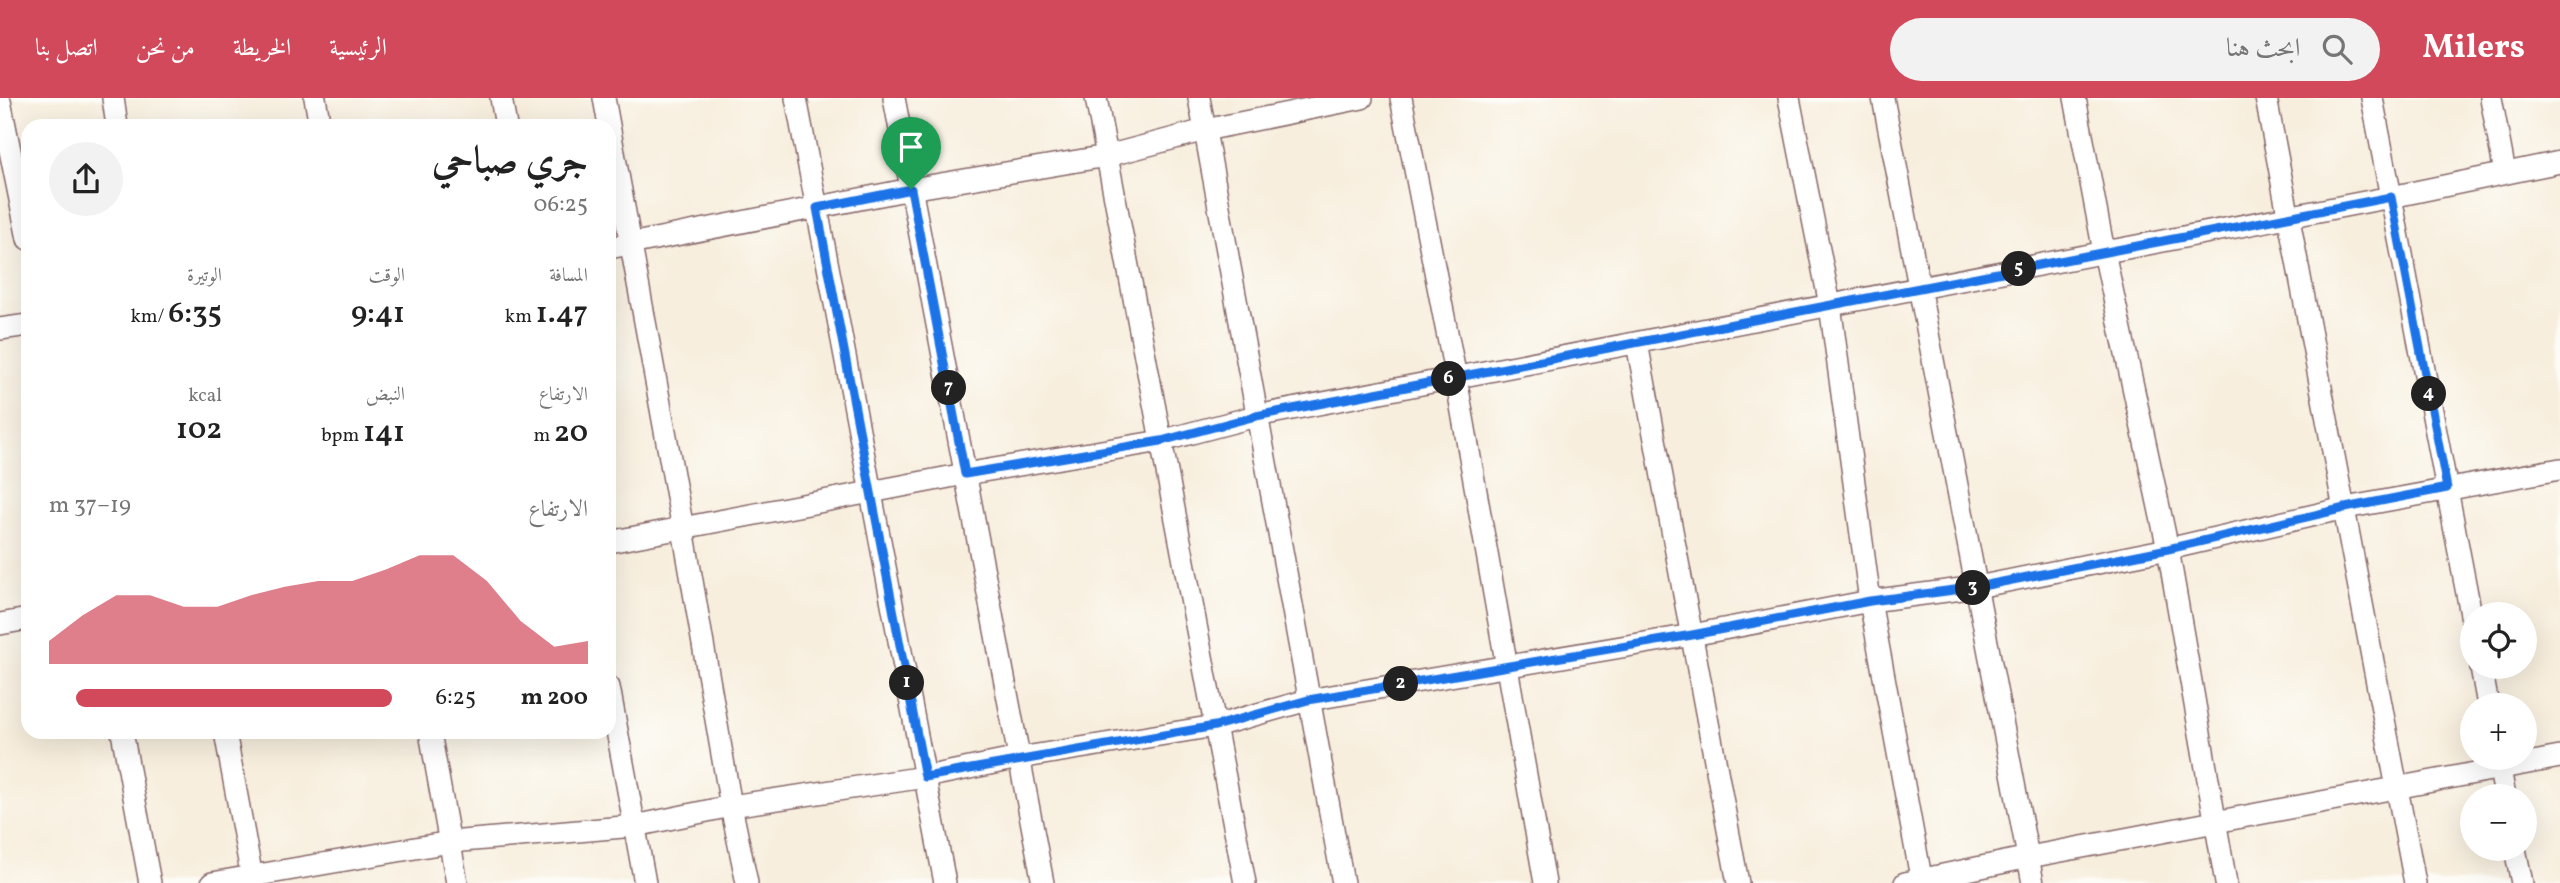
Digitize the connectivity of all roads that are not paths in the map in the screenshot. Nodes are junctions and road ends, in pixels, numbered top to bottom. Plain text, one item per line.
1 (113, 98) edge
2 (315, 98) edge
3 (501, 98) edge
4 (604, 98) edge
5 (796, 98) edge
6 (894, 98) edge
7 (1096, 98) edge
8 (1199, 98) edge
9 (1362, 98) edge
10 (1401, 98) edge
11 (1789, 98) edge
12 (1883, 98) edge
13 (2075, 98) edge
14 (2266, 98) edge
15 (2372, 98) edge
16 (2491, 98) edge
17 (0, 101) edge
18 (116, 119) edge
19 (319, 119) edge
20 (505, 119) edge
21 (608, 119) edge
22 (1205, 130) junction
23 (1107, 156) junction
24 (616, 162) edge
25 (2560, 162) edge
26 (2505, 173) junction
27 (911, 189) junction
28 (2391, 197) junction
29 (21, 204) edge
30 (817, 208) junction
31 (2289, 216) junction
32 (631, 243) junction
33 (616, 246) edge
34 (2104, 252) junction
35 (1919, 288) junction
36 (1830, 305) junction
37 (21, 326) edge
38 (0, 329) edge
39 (1637, 343) junction
40 (1457, 377) junction
41 (1256, 416) junction
42 (1161, 441) junction
43 (2560, 469) edge
44 (965, 474) junction
45 (2447, 488) junction
46 (871, 492) junction
47 (2345, 508) junction
48 (683, 529) junction
49 (616, 541) edge
50 (2168, 549) junction
51 (1977, 587) junction
52 (1870, 601) junction
53 (2469, 602) edge
54 (21, 620) edge
55 (0, 624) edge
56 (1692, 635) junction
57 (1506, 667) junction
58 (1308, 700) junction
59 (616, 724) edge
60 (1215, 726) junction
61 (123, 739) edge
62 (226, 739) edge
63 (431, 739) edge
64 (2560, 757) edge
65 (1019, 758) junction
66 (2537, 759) edge
67 (2472, 770) edge
68 (925, 777) junction
69 (2397, 789) junction
70 (731, 806) junction
71 (2215, 824) junction
72 (635, 826) junction
73 (450, 842) junction
74 (2029, 857) junction
75 (2517, 861) edge
76 (253, 879) edge
77 (1916, 882) edge
78 (150, 883) edge
79 (212, 883) edge
80 (457, 883) edge
81 (645, 883) edge
82 (747, 883) edge
83 (945, 883) edge
84 (1043, 883) edge
85 (1245, 883) edge
86 (1343, 883) edge
87 (1545, 883) edge
88 (1738, 883) edge
89 (2034, 883) edge
90 (2226, 883) edge
91 (2415, 883) edge
92 (2522, 883) edge

1 - 18 street
2 - 19 street
3 - 20 street
4 - 21 street
5 - 30 street
6 - 27 street
7 - 23 street
8 - 22 street
9 - 22 street
10 - 40 street
11 - 36 street
12 - 35 street
13 - 34 street
14 - 31 street
15 - 28 street
16 - 26 street
17 - 29 street
22 - 23 street
22 - 41 street
23 - 27 street
23 - 42 street
24 - 32 street
25 - 26 street
26 - 28 street
27 - 30 street
27 - 44 street
28 - 31 street
28 - 45 street
30 - 32 street
30 - 46 street
31 - 34 street
31 - 47 street
32 - 33 street
32 - 48 street
34 - 35 street
34 - 50 street
35 - 36 street
35 - 51 street
36 - 39 street
36 - 52 street
37 - 38 street
39 - 40 street
39 - 56 street
40 - 41 street
40 - 57 street
41 - 42 street
41 - 58 street
42 - 44 street
42 - 60 street
43 - 45 street
44 - 46 street
44 - 65 street
45 - 47 street
45 - 53 street
46 - 48 street
46 - 68 street
47 - 50 street
47 - 69 street
48 - 49 street
48 - 70 street
50 - 51 street
50 - 71 street
51 - 52 street
51 - 74 street
52 - 56 street
52 - 77 street
54 - 55 street
56 - 57 street
56 - 88 street
57 - 58 street
57 - 87 street
58 - 60 street
58 - 86 street
59 - 72 street
60 - 65 street
60 - 85 street
61 - 78 street
62 - 76 street
63 - 73 street
64 - 66 street
65 - 68 street
65 - 84 street
67 - 69 street
68 - 70 street
68 - 83 street
69 - 71 street
69 - 91 street
70 - 72 street
70 - 82 street
71 - 74 street
71 - 90 street
72 - 73 street
72 - 81 street
73 - 76 street
73 - 80 street
74 - 77 street
74 - 89 street
75 - 92 street
76 - 79 street

